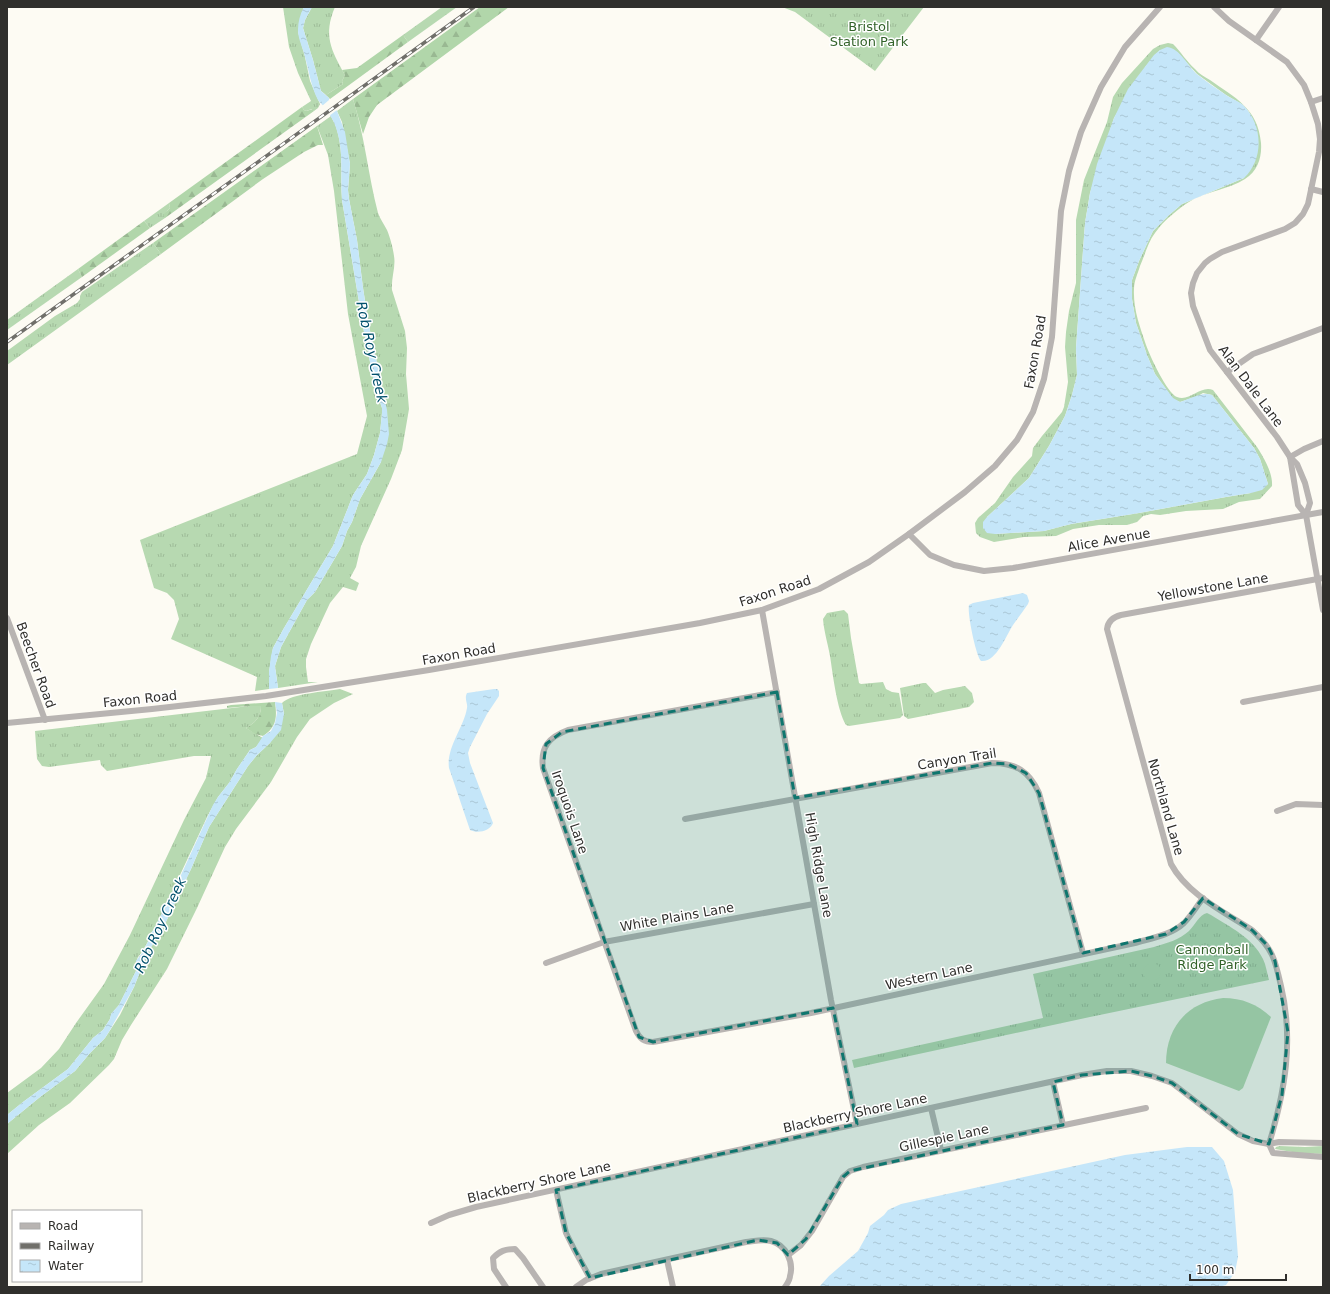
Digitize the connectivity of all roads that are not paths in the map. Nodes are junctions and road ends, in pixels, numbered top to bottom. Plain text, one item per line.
1 (1160, 7) edge
2 (1214, 7) edge
3 (1279, 7) edge
4 (1256, 40) junction
5 (1323, 98) edge
6 (1311, 102) junction
7 (1312, 189) junction
8 (1323, 192) edge
9 (1323, 328) edge
10 (1227, 372) junction
11 (1323, 441) edge
12 (1290, 457) junction
13 (1323, 512) edge
14 (1306, 515) junction
15 (909, 534) junction
16 (1320, 579) edge
17 (762, 610) junction
18 (1323, 610) edge
19 (7, 618) edge
20 (1110, 622) joint
21 (1323, 687) edge
22 (777, 692) junction
23 (1243, 702) dead end
24 (44, 720) junction
25 (7, 723) edge
26 (796, 798) junction
27 (1323, 805) edge
28 (1277, 811) dead end
29 (685, 819) dead end
30 (1203, 898) junction
31 (814, 904) junction
32 (604, 942) junction
33 (1083, 954) junction
34 (546, 963) dead end
35 (833, 1008) junction
36 (644, 1040) joint
37 (1053, 1082) junction
38 (931, 1108) junction
39 (1146, 1108) dead end
40 (857, 1124) junction
41 (1063, 1125) junction
42 (1323, 1143) edge
43 (1269, 1144) junction
44 (941, 1150) junction
45 (1323, 1157) edge
46 (556, 1190) junction
47 (431, 1223) dead end
48 (788, 1254) junction
49 (667, 1260) junction
50 (590, 1278) junction
51 (506, 1287) edge
52 (543, 1287) edge
53 (576, 1287) edge
54 (672, 1287) edge
55 (785, 1287) edge

1 - 15 street, Faxon Road
2 - 4 street, Alan Dale Lane
3 - 4 street
4 - 6 street, Alan Dale Lane
5 - 6 street
6 - 7 street, Alan Dale Lane
7 - 8 street
7 - 10 street, Alan Dale Lane
9 - 10 street
10 - 12 street, Alan Dale Lane
11 - 12 street
12 - 14 street, Alan Dale Lane
12 - 14 street, Alan Dale Lane
13 - 14 street, Alice Avenue
14 - 15 street, Alice Avenue
14 - 16 street, Alan Dale Lane
15 - 17 street, Faxon Road
16 - 18 street, Alan Dale Lane
16 - 20 street, Yellowstone Lane
17 - 22 street, High Ridge Lane
17 - 24 street, Faxon Road
19 - 24 street, Beecher Road
20 - 30 street, Northland Lane
21 - 23 street
22 - 26 street, High Ridge Lane
22 - 32 street, Iroquois Lane
24 - 25 street, Faxon Road
26 - 29 street, Canyon Trail
26 - 31 street, High Ridge Lane
26 - 33 street, Canyon Trail
27 - 28 street
30 - 33 street, Western Lane
30 - 43 street, Northland Lane
31 - 32 street, White Plains Lane
31 - 35 street, High Ridge Lane
32 - 34 street, White Plains Lane
32 - 36 street, Iroquois Lane
33 - 35 street, Western Lane
35 - 36 street, Western Lane
35 - 40 street, High Ridge Lane
37 - 38 street, Blackberry Shore Lane
37 - 41 street
37 - 43 street, Blackberry Shore Lane
38 - 40 street, Blackberry Shore Lane
38 - 44 street
39 - 41 street, Gillespie Lane
40 - 46 street, Blackberry Shore Lane
41 - 44 street, Gillespie Lane
42 - 43 street, Blackberry Shore Lane
43 - 45 street, Blackberry Shore Lane
44 - 48 street, Gillespie Lane
46 - 47 street, Blackberry Shore Lane
46 - 50 street
48 - 49 street
48 - 55 street
49 - 50 street
49 - 54 street
50 - 53 street
51 - 52 street

